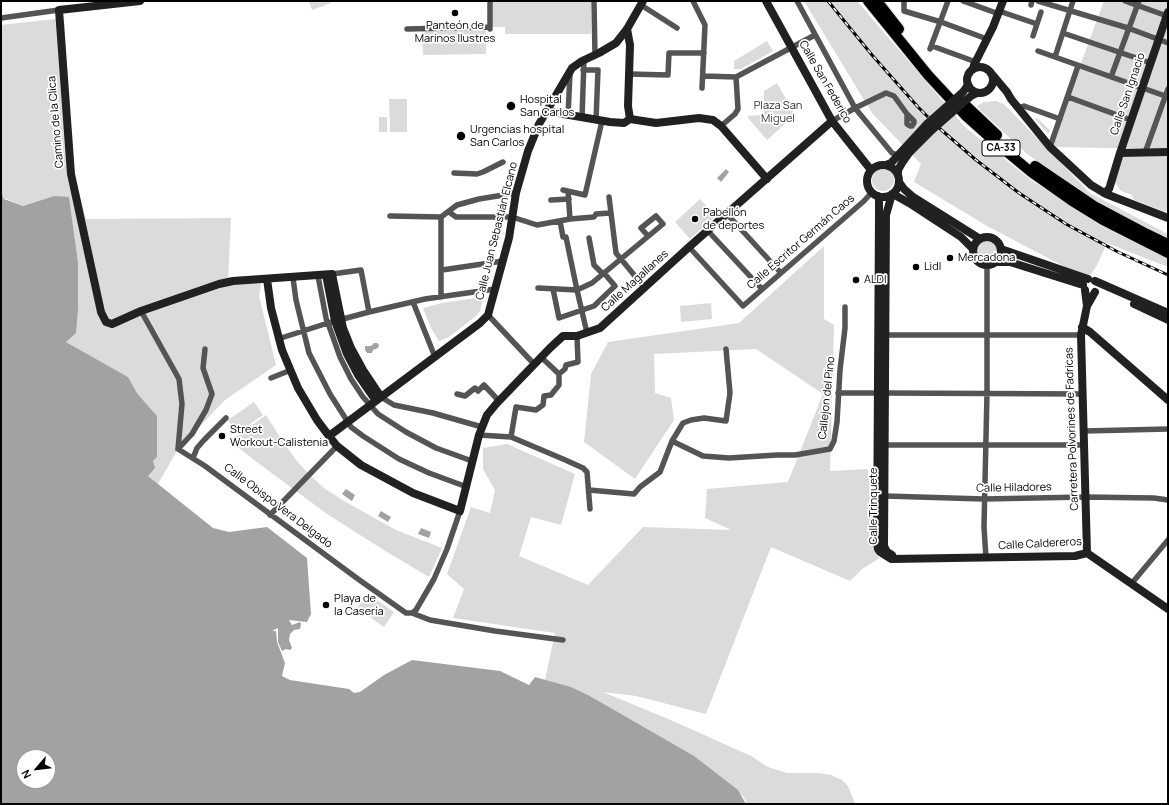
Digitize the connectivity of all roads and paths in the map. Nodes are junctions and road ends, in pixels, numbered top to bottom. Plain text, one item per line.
1 (140, 1) edge
2 (490, 1) edge
3 (594, 1) edge
4 (693, 1) edge
5 (766, 1) edge
6 (797, 1) edge
7 (868, 1) edge
8 (877, 1) edge
9 (904, 1) edge
10 (948, 1) edge
11 (963, 1) edge
12 (1003, 1) edge
13 (1038, 1) edge
14 (1073, 1) edge
15 (1126, 1) edge
16 (642, 3) edge
17 (1138, 3) edge
18 (59, 10) junction
19 (1070, 10) junction
20 (1041, 12) dead end
21 (999, 13) junction
22 (1167, 14) edge
23 (1, 18) edge
24 (941, 22) junction
25 (1037, 24) junction
26 (677, 28) dead end
27 (1128, 28) junction
28 (407, 29) dead end
29 (627, 29) junction
30 (1063, 33) junction
31 (816, 35) junction
32 (1033, 36) dead end
33 (987, 39) junction
34 (1159, 39) junction
35 (1168, 43) edge
36 (792, 48) junction
37 (983, 48) junction
38 (1038, 51) dead end
39 (704, 53) junction
40 (1121, 53) junction
41 (595, 56) junction
42 (1055, 57) junction
43 (584, 60) junction
44 (1150, 63) junction
45 (974, 66) junction
46 (1078, 66) junction
47 (583, 70) junction
48 (570, 71) junction
49 (988, 71) junction
50 (629, 74) junction
51 (703, 76) junction
52 (736, 77) junction
53 (1111, 77) junction
54 (968, 85) junction
55 (702, 88) dead end
56 (1142, 88) junction
57 (990, 89) junction
58 (1168, 89) edge
59 (977, 93) junction
60 (1167, 96) edge
61 (1068, 97) junction
62 (1011, 99) junction
63 (855, 108) junction
64 (1018, 108) junction
65 (546, 111) junction
66 (907, 114) dead end
67 (568, 115) junction
68 (582, 118) junction
69 (630, 119) junction
70 (1060, 119) junction
71 (1131, 120) junction
72 (599, 121) junction
73 (832, 121) junction
74 (720, 126) junction
75 (930, 127) junction
76 (1050, 147) junction
77 (1120, 152) junction
78 (1148, 152) junction
79 (1168, 152) edge
80 (898, 155) junction
81 (503, 162) dead end
82 (886, 166) junction
83 (871, 170) junction
84 (454, 174) dead end
85 (898, 178) junction
86 (767, 179) junction
87 (1110, 183) junction
88 (516, 193) junction
89 (1104, 193) junction
90 (875, 194) junction
91 (892, 194) junction
92 (609, 197) dead end
93 (569, 199) junction
94 (551, 200) dead end
95 (1128, 202) junction
96 (448, 212) junction
97 (610, 213) junction
98 (727, 214) junction
99 (390, 216) dead end
100 (441, 217) junction
101 (512, 217) junction
102 (1168, 218) edge
103 (570, 219) junction
104 (560, 221) junction
105 (708, 231) junction
106 (648, 236) dead end
107 (589, 238) dead end
108 (980, 239) junction
109 (1168, 244) edge
110 (688, 248) junction
111 (973, 249) junction
112 (1001, 249) junction
113 (1168, 253) edge
114 (621, 260) junction
115 (503, 261) junction
116 (997, 262) junction
117 (986, 265) junction
118 (442, 270) junction
119 (781, 273) junction
120 (604, 274) junction
121 (325, 275) junction
122 (293, 278) junction
123 (267, 279) junction
124 (1091, 285) junction
125 (644, 287) junction
126 (538, 288) dead end
127 (495, 289) junction
128 (553, 289) junction
129 (762, 289) junction
130 (577, 290) junction
131 (441, 297) junction
132 (413, 302) junction
133 (845, 307) dead end
134 (582, 310) junction
135 (141, 311) junction
136 (369, 312) junction
137 (1168, 313) edge
138 (488, 315) junction
139 (1168, 320) edge
140 (332, 322) junction
141 (304, 330) junction
142 (1081, 331) junction
143 (587, 333) junction
144 (885, 334) junction
145 (987, 334) junction
146 (577, 336) junction
147 (278, 338) junction
148 (204, 348) dead end
149 (726, 349) dead end
150 (435, 357) junction
151 (541, 357) junction
152 (534, 364) junction
153 (291, 370) junction
154 (559, 374) junction
155 (271, 378) dead end
156 (838, 393) junction
157 (882, 393) junction
158 (987, 393) junction
159 (457, 394) dead end
160 (1083, 394) junction
161 (1168, 400) edge
162 (375, 401) junction
163 (499, 401) junction
164 (226, 418) dead end
165 (348, 421) junction
166 (482, 427) junction
167 (1168, 429) edge
168 (1084, 431) junction
169 (479, 435) junction
170 (329, 436) junction
171 (511, 437) junction
172 (672, 441) junction
173 (986, 444) junction
174 (885, 445) junction
175 (1084, 445) junction
176 (337, 446) junction
177 (178, 449) junction
178 (193, 458) junction
179 (472, 461) junction
180 (466, 487) junction
181 (589, 490) junction
182 (885, 496) junction
183 (1085, 497) junction
184 (984, 499) junction
185 (1168, 500) edge
186 (590, 509) dead end
187 (460, 511) junction
188 (270, 515) junction
189 (1168, 540) edge
190 (1087, 553) junction
191 (895, 558) junction
192 (986, 558) junction
193 (1132, 583) junction
194 (1168, 609) edge
195 (412, 613) junction
196 (563, 640) dead end

1 - 18 street
2 - 28 street
3 - 41 street
4 - 39 street
5 - 36 street, Calle San Federico
6 - 31 street
7 - 113 highway, CA-33
8 - 109 highway, CA-33
9 - 24 street
10 - 24 street
11 - 21 street
12 - 21 street
13 - 19 street
14 - 19 street
15 - 17 street
16 - 26 street
16 - 29 street, Calle Juan Sebastián Elcano
17 - 22 street
17 - 27 street
18 - 23 street
18 - 135 street, Camino de la Clica
19 - 27 street
19 - 30 street
20 - 25 street
21 - 25 street
21 - 33 street
22 - 34 street, Calle San Ignacio
24 - 33 street
24 - 45 street
25 - 32 street
27 - 34 street
27 - 40 street
29 - 41 street, Calle Juan Sebastián Elcano
29 - 50 street
30 - 40 street
30 - 42 street
31 - 36 street
31 - 63 street
33 - 37 street
34 - 35 street
34 - 44 street, Calle San Ignacio
36 - 52 street
36 - 73 street, Calle San Federico
37 - 45 street
37 - 49 street
38 - 42 street
39 - 50 street
39 - 51 street
40 - 44 street
40 - 53 street
41 - 43 street, Calle Juan Sebastián Elcano
42 - 46 street
43 - 47 street
43 - 48 street, Calle Juan Sebastián Elcano
44 - 56 street, Calle San Ignacio
45 - 49 street
45 - 54 street
46 - 53 street
46 - 61 street
47 - 68 street
47 - 72 street
48 - 65 street, Calle Juan Sebastián Elcano
48 - 67 street
49 - 57 street
49 - 62 street
50 - 69 street
51 - 52 street
51 - 55 street
52 - 74 street
53 - 56 street
54 - 59 street
54 - 75 street, bridge
56 - 60 street
56 - 71 street, Calle San Ignacio
57 - 59 street
57 - 62 street
58 - 60 street
59 - 75 street, bridge
60 - 78 street
61 - 70 street
61 - 71 street
62 - 64 street
63 - 66 street
63 - 73 street
63 - 80 street
64 - 70 street
64 - 76 street
65 - 67 street
65 - 88 street, Calle Juan Sebastián Elcano
67 - 68 street
68 - 72 street
69 - 72 street
69 - 74 street
70 - 76 street
71 - 77 street, Calle San Ignacio
72 - 93 street
73 - 83 street, Calle San Federico
73 - 86 street, Calle Magallanes
74 - 86 street
75 - 80 street
75 - 85 street
76 - 89 street
77 - 78 street
77 - 87 street, Calle San Ignacio
78 - 79 street
80 - 82 street
81 - 84 street
82 - 83 street
82 - 85 street
83 - 90 street
85 - 91 street
85 - 108 street
86 - 98 street, Calle Magallanes
87 - 89 street, Calle San Ignacio
87 - 95 street
88 - 96 street
88 - 101 street, Calle Juan Sebastián Elcano
89 - 95 street
90 - 91 street
90 - 119 street, Calle Escritor Germán Caos
90 - 157 street, Calle Trinquete
91 - 111 street
91 - 144 street, Calle Trinquete
92 - 97 street
93 - 94 street
93 - 103 street
95 - 102 street
96 - 100 street
96 - 101 street
97 - 103 street
97 - 114 street
98 - 105 street, Calle Magallanes
98 - 119 street
99 - 100 street
100 - 118 street
101 - 104 street
101 - 115 street, Calle Juan Sebastián Elcano
103 - 104 street
104 - 130 street
105 - 110 street, Calle Magallanes
105 - 129 street
106 - 114 street
107 - 120 street
108 - 111 street
108 - 112 street
110 - 125 street, Calle Magallanes
110 - 129 street, Calle Escritor Germán Caos
111 - 117 street
112 - 116 street
112 - 124 street
114 - 120 street
114 - 125 street
115 - 118 street
115 - 127 street, Calle Juan Sebastián Elcano
116 - 117 street
116 - 124 street
117 - 145 street
118 - 131 street
119 - 129 street, Calle Escritor Germán Caos
120 - 130 street
120 - 134 street
121 - 122 street
121 - 136 street
121 - 140 street
122 - 123 street
122 - 141 street
123 - 135 street
123 - 147 street
124 - 137 street
124 - 139 street
124 - 142 street, Carretera Polvorines de Fadricas
125 - 143 street, Calle Magallanes
126 - 128 street
127 - 131 street
127 - 138 street, Calle Juan Sebastián Elcano
128 - 130 street
128 - 134 street
130 - 134 street
131 - 132 street
132 - 136 street
132 - 150 street
133 - 156 street, Callejon del Pino
134 - 143 street
135 - 177 street
136 - 140 street
138 - 150 street, Calle Juan Sebastián Elcano
138 - 152 street
140 - 141 street
140 - 162 street
141 - 147 street
141 - 165 street
142 - 145 street
142 - 160 street, Carretera Polvorines de Fadricas
142 - 161 street
143 - 146 street, Calle Magallanes
144 - 145 street
144 - 157 street, Calle Trinquete
145 - 158 street
146 - 151 street, Calle Magallanes
146 - 154 street
147 - 153 street
148 - 177 street
149 - 172 street
150 - 162 street, Calle Juan Sebastián Elcano
151 - 152 street, Calle Magallanes
151 - 154 street
152 - 163 street, Calle Magallanes
153 - 155 street
153 - 170 street
154 - 171 street
156 - 157 street
156 - 172 street, Callejon del Pino
157 - 158 street
157 - 174 street, Calle Trinquete
157 - 191 street, Calle Trinquete
158 - 160 street
158 - 173 street
159 - 163 street
160 - 168 street, Carretera Polvorines de Fadricas
162 - 165 street, Calle Juan Sebastián Elcano
162 - 166 street
162 - 179 street
163 - 166 street, Calle Magallanes
164 - 178 street
165 - 170 street, Calle Juan Sebastián Elcano
165 - 180 street
166 - 169 street, Calle Magallanes
167 - 168 street
168 - 175 street, Carretera Polvorines de Fadricas
169 - 171 street
169 - 179 street, Calle Magallanes
170 - 176 street
171 - 181 street
172 - 181 street
173 - 174 street
173 - 175 street
173 - 184 street
174 - 182 street, Calle Trinquete
175 - 183 street, Carretera Polvorines de Fadricas
176 - 187 street
176 - 188 street
177 - 178 street, Calle Obispo Vera Delgado
178 - 188 street, Calle Obispo Vera Delgado
179 - 180 street
180 - 187 street
181 - 186 street
182 - 184 street, Calle Hiladores
182 - 191 street, Calle Trinquete
183 - 184 street, Calle Hiladores
183 - 185 street, Calle Hiladores
183 - 190 street, Carretera Polvorines de Fadricas
184 - 192 street
187 - 195 street
188 - 195 street, Calle Obispo Vera Delgado
189 - 193 street
190 - 192 street, Calle Caldereros
190 - 193 street, Calle Caldereros
191 - 192 street, Calle Caldereros
193 - 194 street, Calle Caldereros
195 - 196 street, Calle Obispo Vera Delgado

